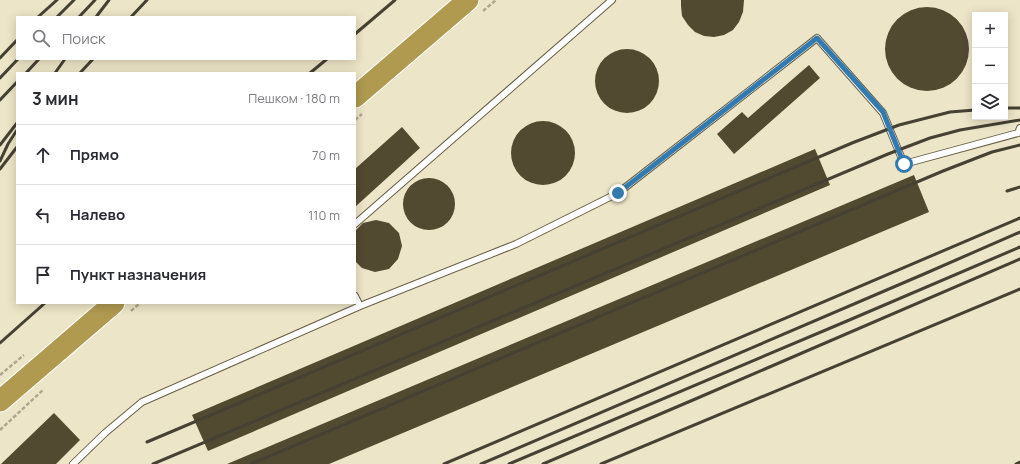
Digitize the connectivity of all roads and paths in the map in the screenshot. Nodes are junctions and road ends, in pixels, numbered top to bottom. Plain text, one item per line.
1 (468, 0) edge
2 (612, 0) edge
3 (356, 96) edge
4 (1020, 128) edge
5 (356, 223) edge
6 (356, 298) edge
7 (113, 304) edge
8 (360, 306) junction
9 (0, 401) edge
10 (73, 464) edge

1 - 3 highway
2 - 5 lane
4 - 8 lane
6 - 8 lane
7 - 9 highway
8 - 10 lane

